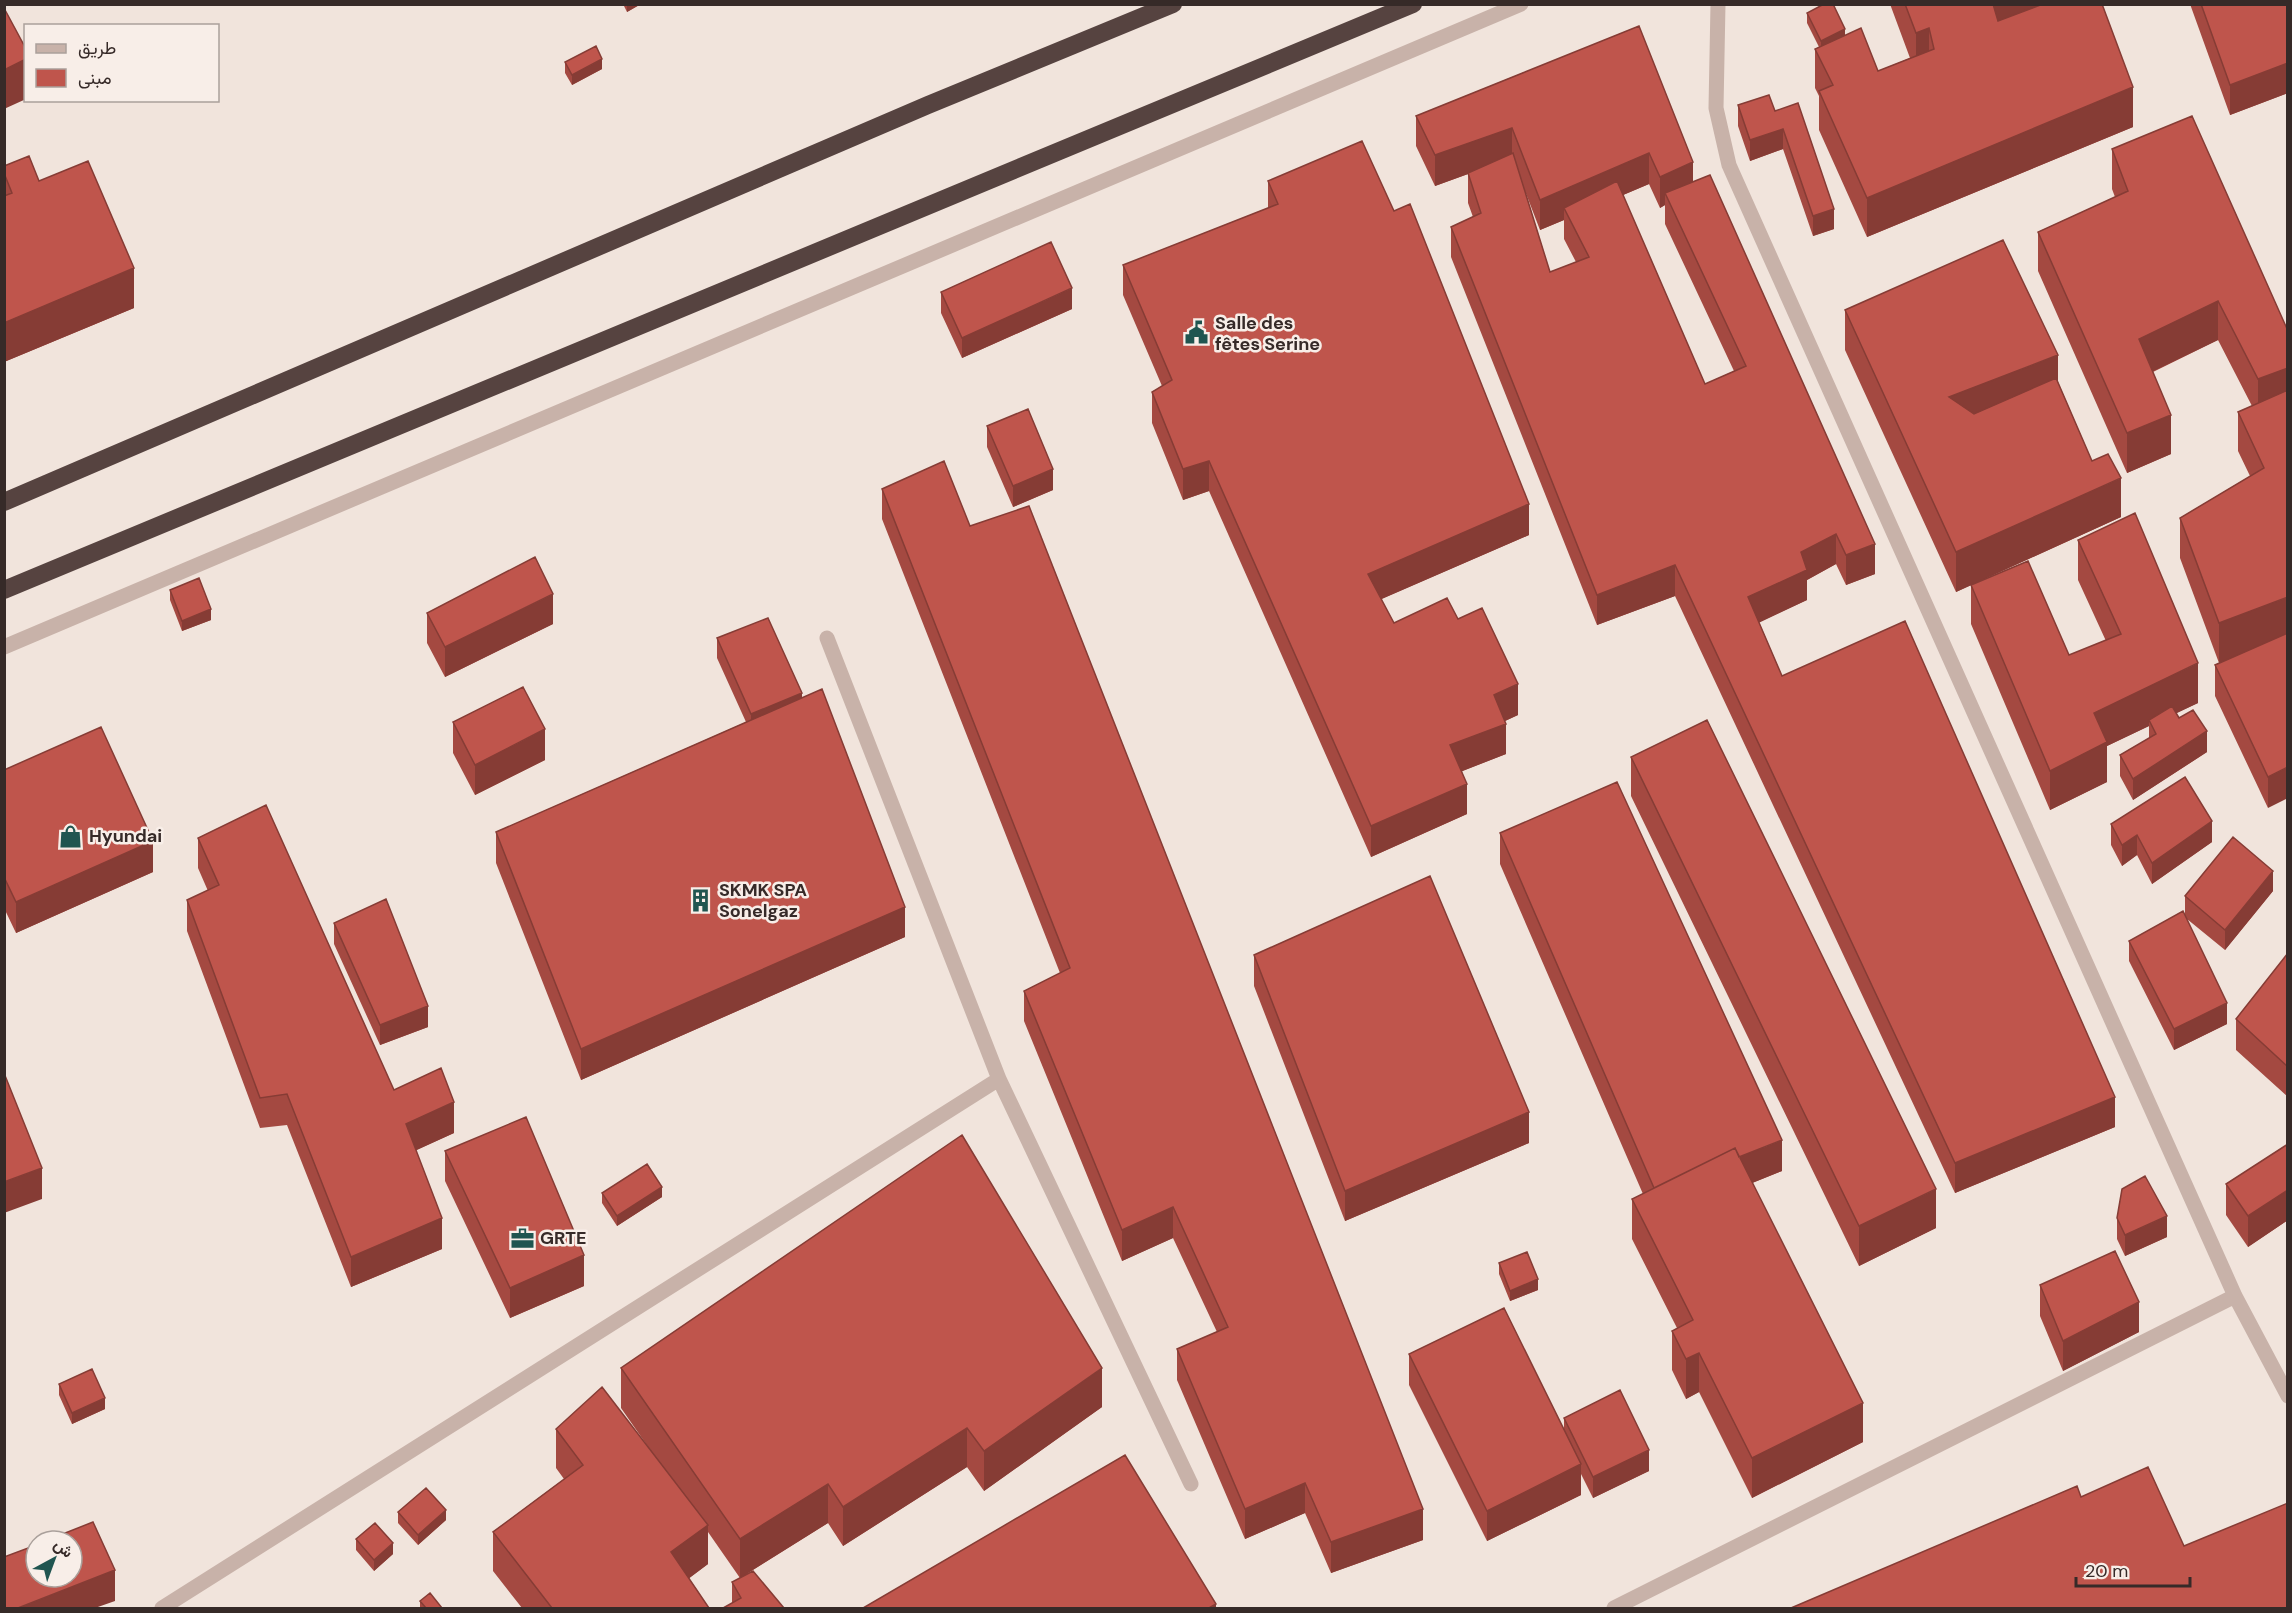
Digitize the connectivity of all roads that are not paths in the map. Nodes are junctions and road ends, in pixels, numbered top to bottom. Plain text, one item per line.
1 (1173, 4) edge
2 (1413, 4) edge
3 (1521, 4) edge
4 (1718, 4) edge
5 (4, 502) edge
6 (4, 590) edge
7 (827, 638) dead end
8 (4, 647) edge
9 (999, 1079) junction
10 (2235, 1296) junction
11 (2288, 1396) edge
12 (1191, 1484) dead end
13 (162, 1608) edge
14 (1614, 1608) edge

1 - 5 highway
2 - 6 highway
3 - 8 street
4 - 10 street
7 - 9 street
9 - 12 street
9 - 13 street
10 - 11 street
10 - 14 street

